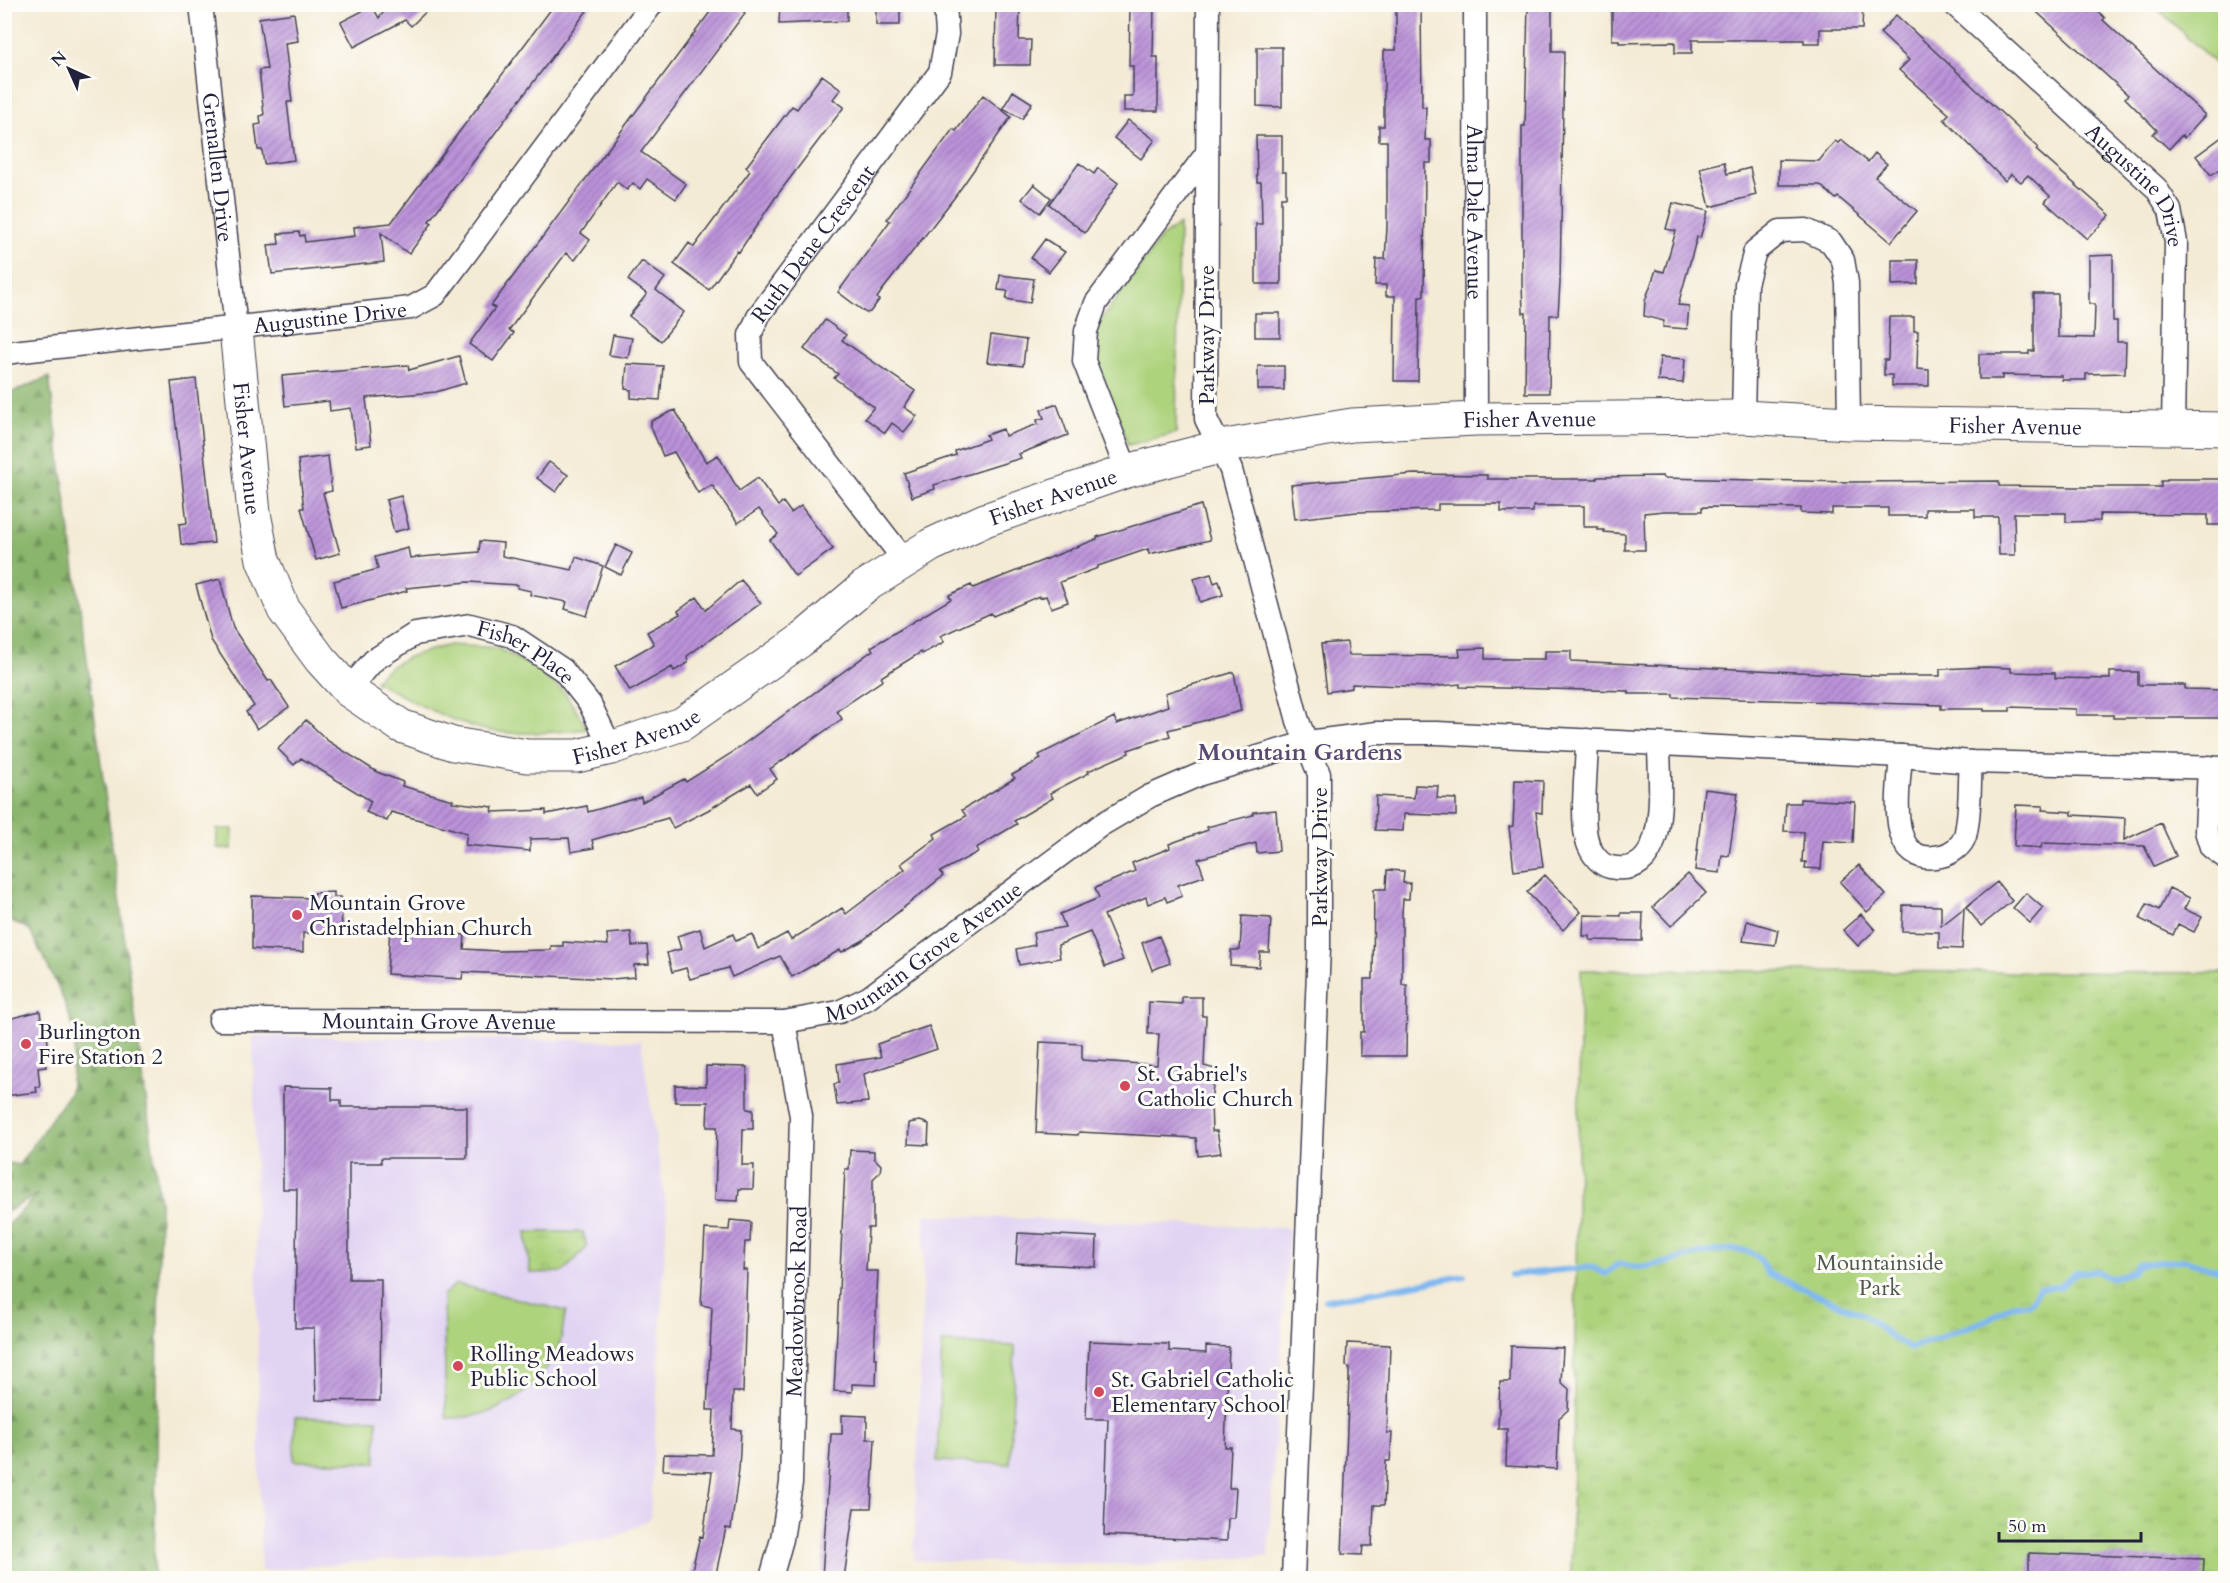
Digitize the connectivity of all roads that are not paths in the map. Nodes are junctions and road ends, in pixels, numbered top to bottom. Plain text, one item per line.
1 (201, 4) edge
2 (652, 4) edge
3 (945, 4) edge
4 (1208, 4) edge
5 (1475, 4) edge
6 (1954, 4) edge
7 (1207, 153) junction
8 (236, 329) junction
9 (4, 353) edge
10 (1743, 417) junction
11 (1476, 419) junction
12 (1849, 423) junction
13 (2173, 429) junction
14 (2226, 429) edge
15 (1219, 447) junction
16 (1127, 471) junction
17 (905, 561) junction
18 (348, 690) junction
19 (1587, 740) junction
20 (1308, 742) junction
21 (1659, 745) junction
22 (611, 748) junction
23 (1901, 756) junction
24 (1971, 762) junction
25 (2217, 768) edge
26 (2226, 858) edge
27 (220, 1020) dead end
28 (784, 1022) junction
29 (771, 1578) edge
30 (1293, 1578) edge

1 - 8 street, Grenallen Drive
2 - 8 street, Augustine Drive
3 - 17 street, Ruth Dene Crescent
4 - 7 street, Parkway Drive
5 - 11 street, Alma Dale Avenue
6 - 13 street, Augustine Drive
7 - 15 street, Parkway Drive
7 - 16 street
8 - 9 street, Augustine Drive
8 - 18 street, Fisher Avenue
10 - 11 street, Fisher Avenue
10 - 12 street, Fisher Avenue
10 - 12 street
11 - 15 street, Fisher Avenue
12 - 13 street, Fisher Avenue
13 - 14 street, Fisher Avenue
15 - 16 street, Fisher Avenue
15 - 20 street, Parkway Drive
16 - 17 street, Fisher Avenue
17 - 22 street, Fisher Avenue
18 - 22 street, Fisher Avenue
18 - 22 street, Fisher Place
19 - 20 street, Mountain Grove Avenue
19 - 21 street, Mountain Grove Avenue
19 - 21 street
20 - 28 street, Mountain Grove Avenue
20 - 30 street, Parkway Drive
21 - 23 street, Mountain Grove Avenue
23 - 24 street, Mountain Grove Avenue
23 - 24 street
24 - 25 street, Mountain Grove Avenue
25 - 26 street, Mountain Grove Avenue
27 - 28 street, Mountain Grove Avenue
28 - 29 street, Meadowbrook Road

